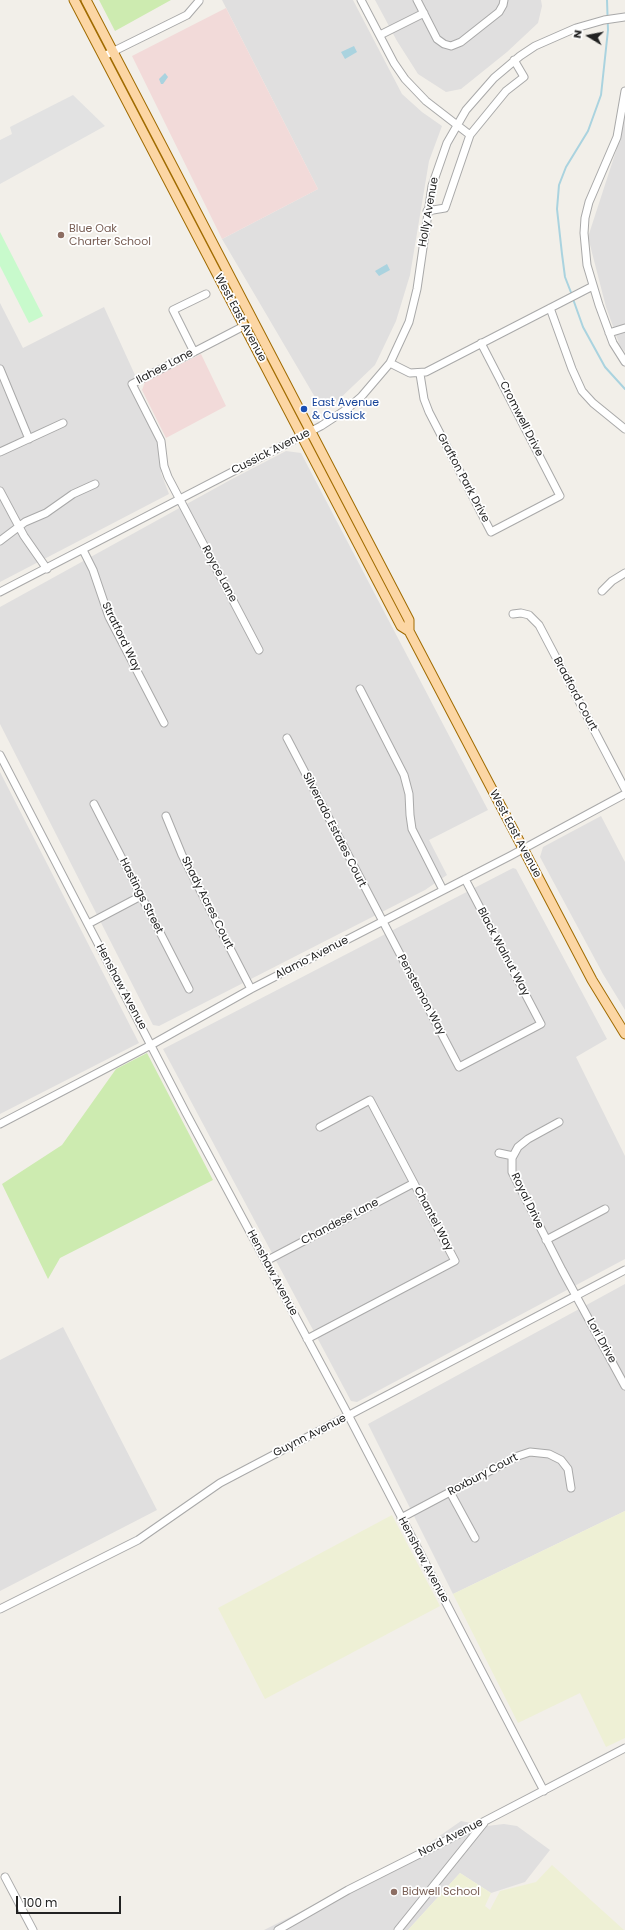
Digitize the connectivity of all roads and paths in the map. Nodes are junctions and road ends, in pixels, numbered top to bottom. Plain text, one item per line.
1 (74, 0) edge
2 (86, 0) edge
3 (361, 0) edge
4 (417, 0) edge
5 (504, 0) edge
6 (199, 1) dead end
7 (424, 13) junction
8 (625, 17) edge
9 (380, 35) junction
10 (113, 52) junction
11 (104, 56) junction
12 (514, 60) junction
13 (625, 91) edge
14 (456, 125) junction
15 (470, 136) junction
16 (427, 211) junction
17 (593, 286) junction
18 (206, 294) dead end
19 (550, 308) junction
20 (244, 326) junction
21 (625, 328) edge
22 (609, 333) junction
23 (481, 343) junction
24 (194, 352) junction
25 (625, 362) edge
26 (390, 363) junction
27 (0, 369) edge
28 (420, 374) junction
29 (63, 423) dead end
30 (625, 429) edge
31 (311, 432) junction
32 (302, 436) junction
33 (29, 438) junction
34 (0, 452) edge
35 (95, 484) dead end
36 (0, 491) edge
37 (560, 496) joint
38 (180, 498) junction
39 (20, 527) junction
40 (0, 541) edge
41 (83, 550) junction
42 (47, 569) junction
43 (625, 573) edge
44 (602, 591) dead end
45 (0, 592) edge
46 (513, 614) dead end
47 (409, 631) junction
48 (259, 650) dead end
49 (360, 688) dead end
50 (164, 723) dead end
51 (287, 738) dead end
52 (0, 755) edge
53 (625, 789) edge
54 (625, 794) edge
55 (94, 804) dead end
56 (166, 816) dead end
57 (523, 849) junction
58 (465, 879) junction
59 (443, 890) junction
60 (141, 896) junction
61 (382, 922) junction
62 (88, 924) junction
63 (189, 989) dead end
64 (251, 989) junction
65 (625, 1034) edge
66 (151, 1045) junction
67 (459, 1067) joint
68 (559, 1122) dead end
69 (0, 1124) edge
70 (320, 1127) dead end
71 (500, 1153) dead end
72 (513, 1156) junction
73 (414, 1183) junction
74 (605, 1209) dead end
75 (546, 1240) junction
76 (266, 1261) junction
77 (625, 1270) edge
78 (576, 1296) junction
79 (307, 1339) junction
80 (625, 1386) edge
81 (348, 1417) junction
82 (571, 1488) dead end
83 (450, 1492) junction
84 (401, 1518) junction
85 (475, 1538) dead end
86 (0, 1609) edge
87 (625, 1748) edge
88 (544, 1791) junction
89 (486, 1821) junction
90 (5, 1877) dead end
91 (33, 1930) edge
92 (278, 1930) edge
93 (398, 1930) edge

1 - 11 main road, West East Avenue
2 - 10 main road, West East Avenue
3 - 9 street
4 - 7 street
5 - 7 street
6 - 10 street
7 - 9 street
8 - 12 street, Holly Avenue
9 - 14 street
10 - 11 street
10 - 31 main road, West East Avenue
11 - 20 main road, West East Avenue
12 - 14 street, Holly Avenue
12 - 15 street
13 - 17 street
14 - 15 street
14 - 16 street, Holly Avenue
15 - 16 street
16 - 26 street, Holly Avenue
17 - 19 street
17 - 22 street
18 - 24 street
19 - 23 street
19 - 30 street
20 - 24 street, Ilahee Lane
20 - 32 main road, West East Avenue
21 - 22 street
22 - 25 street
23 - 28 street
23 - 37 street, Cromwell Drive
24 - 38 street, Ilahee Lane
26 - 28 street
26 - 31 street, Cussick Avenue
27 - 33 street
28 - 37 street, Grafton Park Drive
29 - 33 street
31 - 32 street, Cussick Avenue
31 - 47 main road, West East Avenue
32 - 38 street, Cussick Avenue
32 - 47 main road, West East Avenue
33 - 34 street
35 - 39 street
36 - 39 street
38 - 41 street, Cussick Avenue
38 - 48 street, Royce Lane
39 - 40 street
39 - 42 street
41 - 42 street, Cussick Avenue
41 - 50 street, Stratford Way
42 - 45 street, Cussick Avenue
43 - 44 street
46 - 53 street, Bradford Court
47 - 57 main road, West East Avenue
49 - 59 street
51 - 61 street, Silverado Estates Court
52 - 62 street, Henshaw Avenue
54 - 57 street, Alamo Avenue
55 - 60 street, Hastings Street
56 - 64 street, Shady Acres Court
57 - 58 street, Alamo Avenue
57 - 65 main road, West East Avenue
58 - 59 street, Alamo Avenue
58 - 67 street, Black Walnut Way
59 - 61 street, Alamo Avenue
60 - 62 street
60 - 63 street, Hastings Street
61 - 64 street, Alamo Avenue
61 - 67 street, Penstemon Way
62 - 66 street, Henshaw Avenue
64 - 66 street, Alamo Avenue
66 - 69 street, Alamo Avenue
66 - 76 street, Henshaw Avenue
68 - 72 street, Royal Drive
70 - 73 street, Chantel Way
71 - 72 street
72 - 75 street, Royal Drive
73 - 76 street, Chandese Lane
73 - 79 street, Chantel Way
74 - 75 street
75 - 78 street, Royal Drive
76 - 79 street, Henshaw Avenue
77 - 78 street, Guynn Avenue
78 - 80 street, Lori Drive
78 - 81 street, Guynn Avenue
79 - 81 street, Henshaw Avenue
81 - 84 street, Henshaw Avenue
81 - 86 street, Guynn Avenue
82 - 83 street, Roxbury Court
83 - 84 street, Roxbury Court
83 - 85 street
84 - 88 street, Henshaw Avenue
87 - 88 street, Nord Avenue
88 - 89 street, Nord Avenue
89 - 92 street, Nord Avenue
89 - 93 street
90 - 91 street

